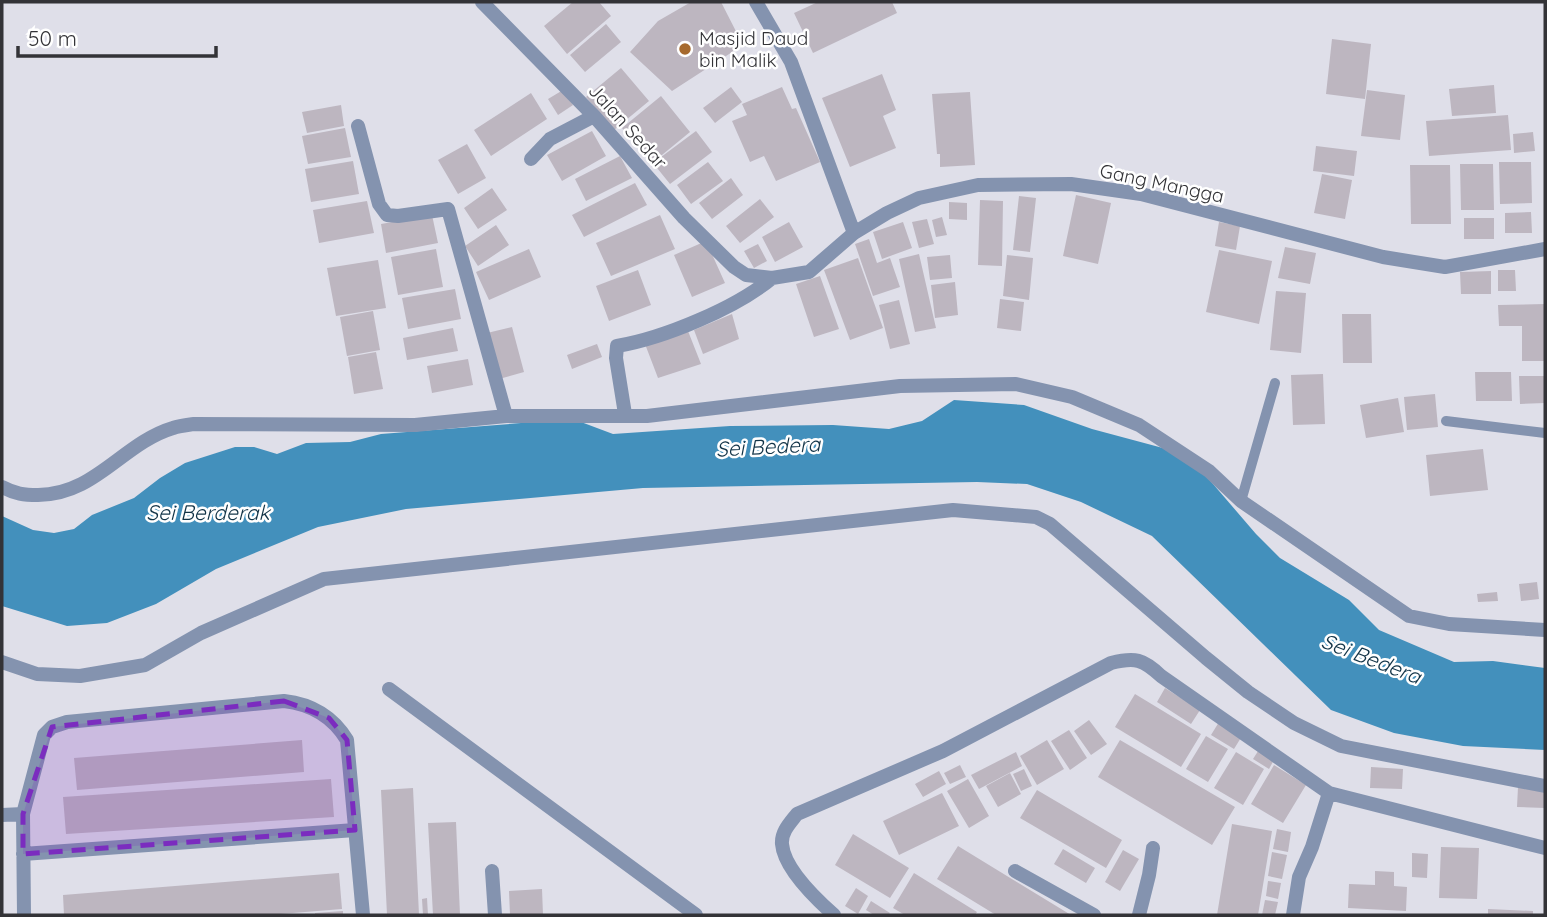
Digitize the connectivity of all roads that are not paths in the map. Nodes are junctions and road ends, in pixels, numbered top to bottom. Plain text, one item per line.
1 (482, 2) edge
2 (756, 2) edge
3 (594, 116) junction
4 (358, 126) dead end
5 (531, 159) dead end
6 (855, 233) junction
7 (1545, 249) edge
8 (746, 275) joint
9 (772, 278) junction
10 (1275, 383) dead end
11 (625, 414) junction
12 (506, 416) junction
13 (1446, 421) dead end
14 (1545, 433) edge
15 (2, 488) edge
16 (1241, 501) junction
17 (1545, 630) edge
18 (2, 663) edge
19 (389, 689) dead end
20 (1545, 786) edge
21 (1329, 793) junction
22 (23, 814) junction
23 (2, 815) edge
24 (355, 830) junction
25 (1153, 848) dead end
26 (1545, 848) edge
27 (23, 854) junction
28 (492, 871) dead end
29 (1015, 871) dead end
30 (24, 915) edge
31 (363, 915) edge
32 (495, 915) edge
33 (696, 915) edge
34 (834, 915) edge
35 (1094, 915) edge
36 (1139, 915) edge
37 (1293, 915) edge

1 - 3 street, Jalan Sedar
2 - 6 street
3 - 5 street
3 - 8 street, Jalan Sedar
4 - 12 street
6 - 7 street, Gang Mangga
6 - 9 street, Gang Mangga
8 - 9 street, Gang Mangga
9 - 11 street
10 - 16 lane
11 - 12 street
11 - 16 street
12 - 15 street
13 - 14 lane
16 - 17 street
18 - 20 street
19 - 33 street
21 - 26 street
21 - 34 street
21 - 37 street
22 - 23 street
22 - 24 street
22 - 27 street
24 - 27 street
24 - 31 street
25 - 36 street
27 - 30 street
28 - 32 street
29 - 35 street

